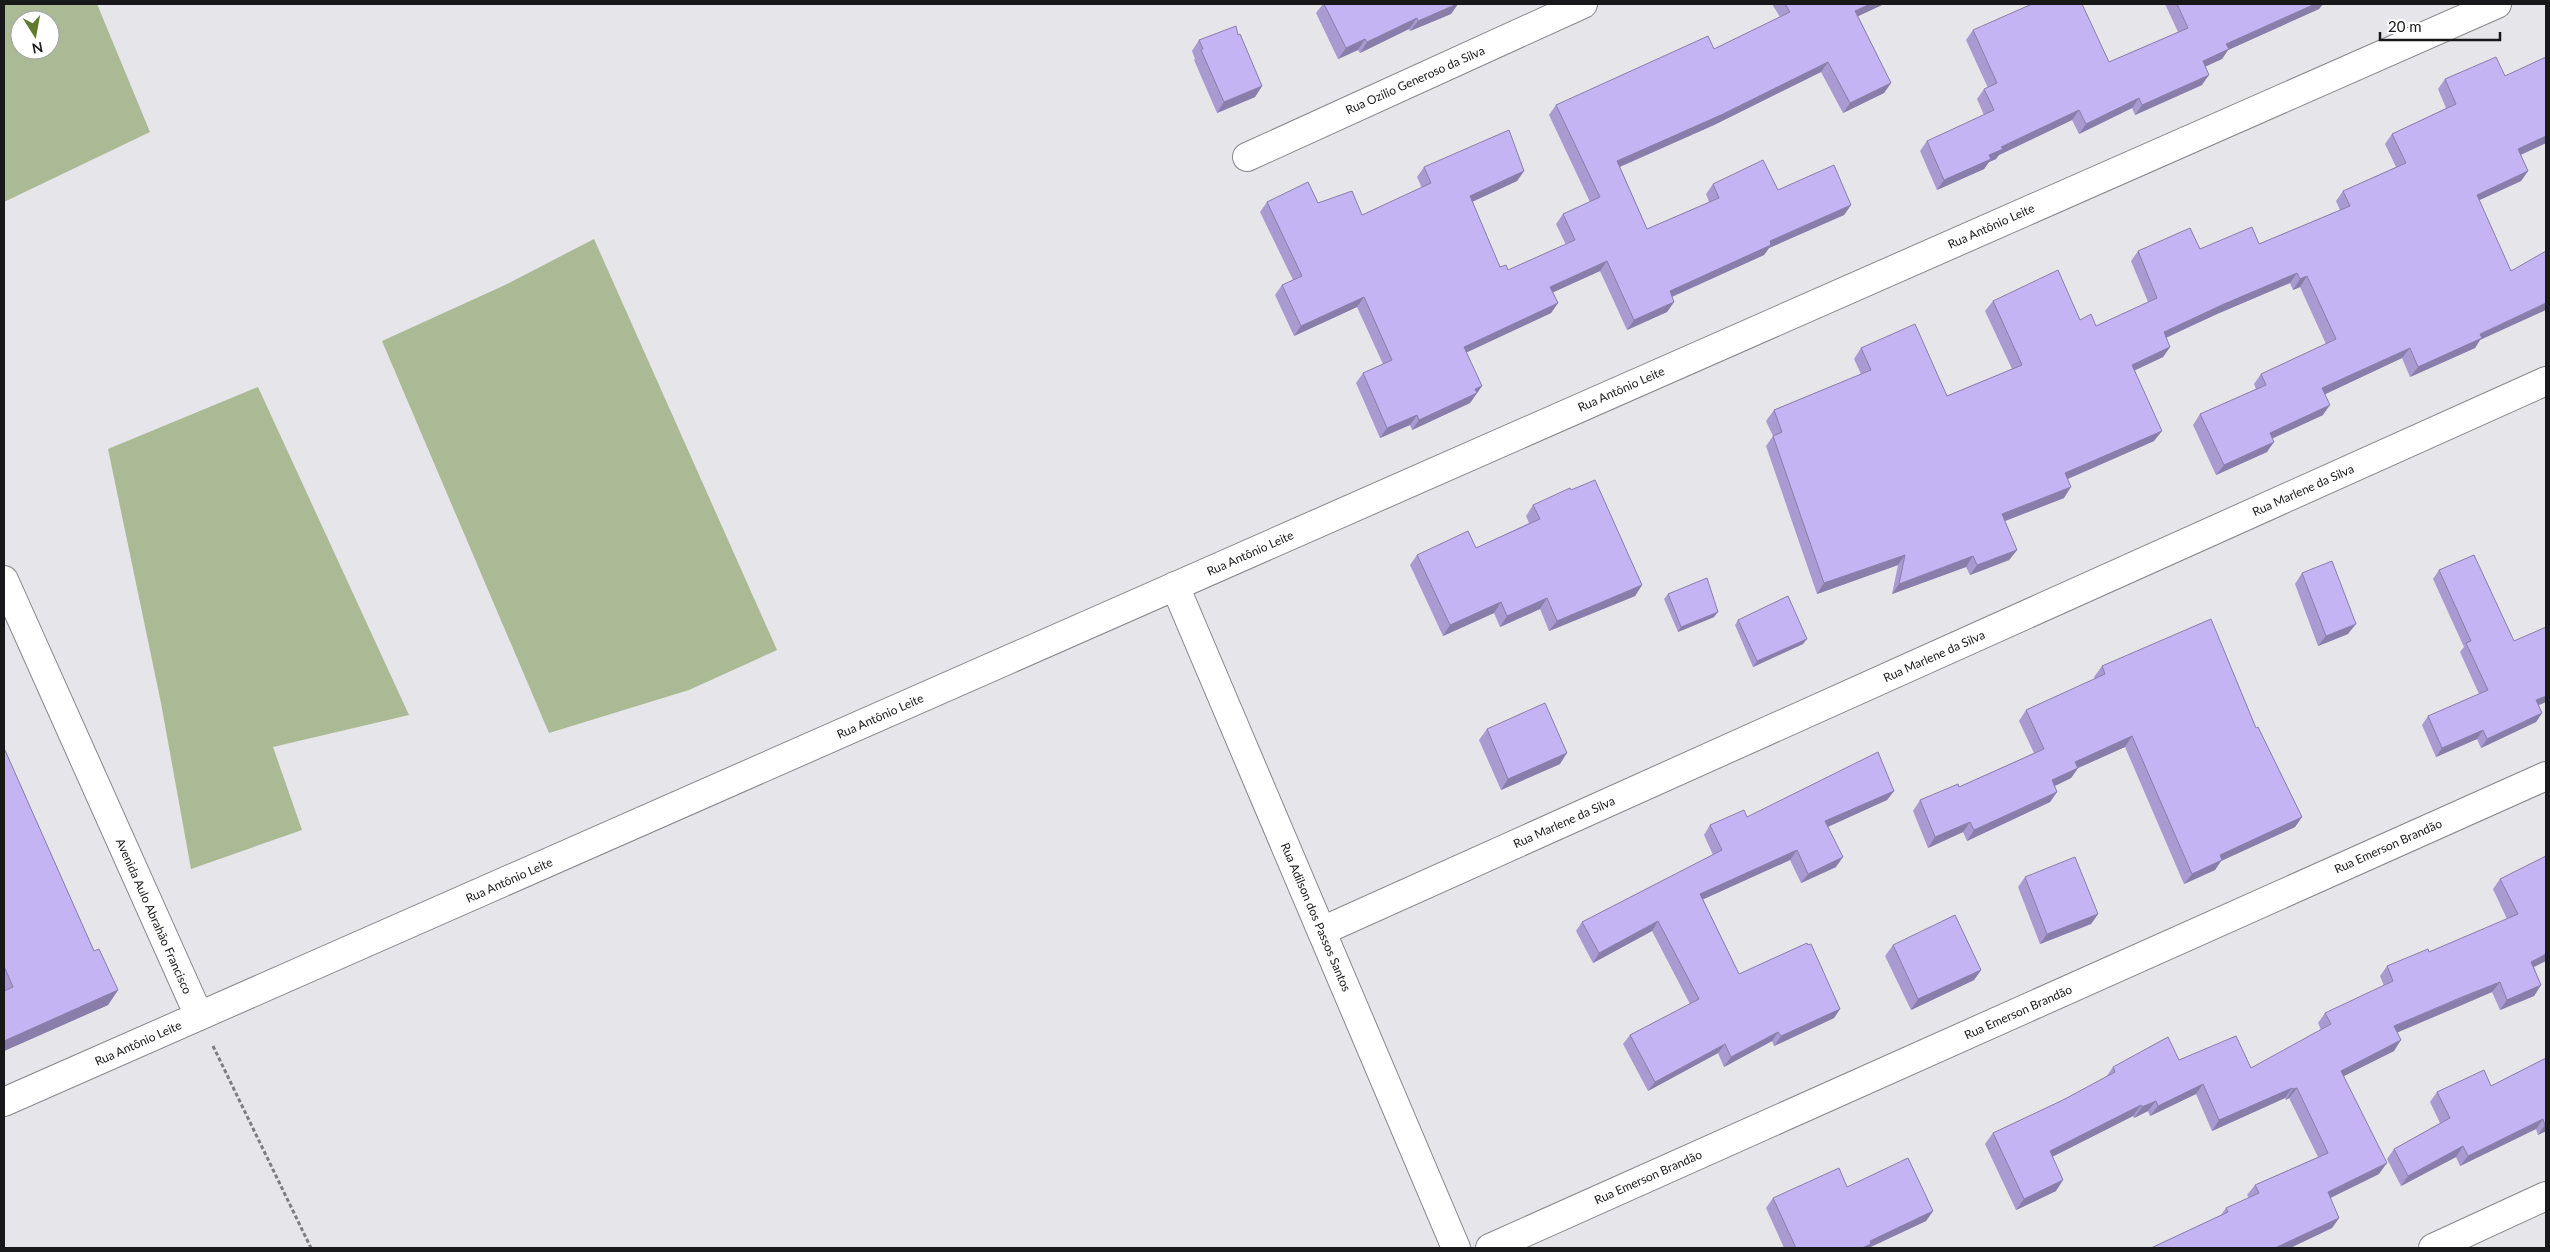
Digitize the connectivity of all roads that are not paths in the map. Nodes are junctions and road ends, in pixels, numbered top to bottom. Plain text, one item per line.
1 (1583, 4) edge
2 (2497, 4) edge
3 (1247, 157) dead end
4 (2546, 381) edge
5 (4, 580) edge
6 (1175, 586) junction
7 (2546, 776) edge
8 (1322, 931) junction
9 (199, 1016) junction
10 (4, 1102) edge
11 (2546, 1196) edge
12 (1456, 1248) edge
13 (1490, 1248) edge
14 (2433, 1248) edge

1 - 3 street, Rua Ozílio Generoso da Silva
2 - 6 street, Rua Antônio Leite
4 - 8 street, Rua Marlene da Silva
5 - 9 street, Avenida Aulo Abrahão Francisco
6 - 8 street, Rua Adilson dos Passos Santos
6 - 9 street, Rua Antônio Leite
7 - 13 street, Rua Emerson Brandão
8 - 12 street, Rua Adilson dos Passos Santos
9 - 10 street, Rua Antônio Leite
11 - 14 street

